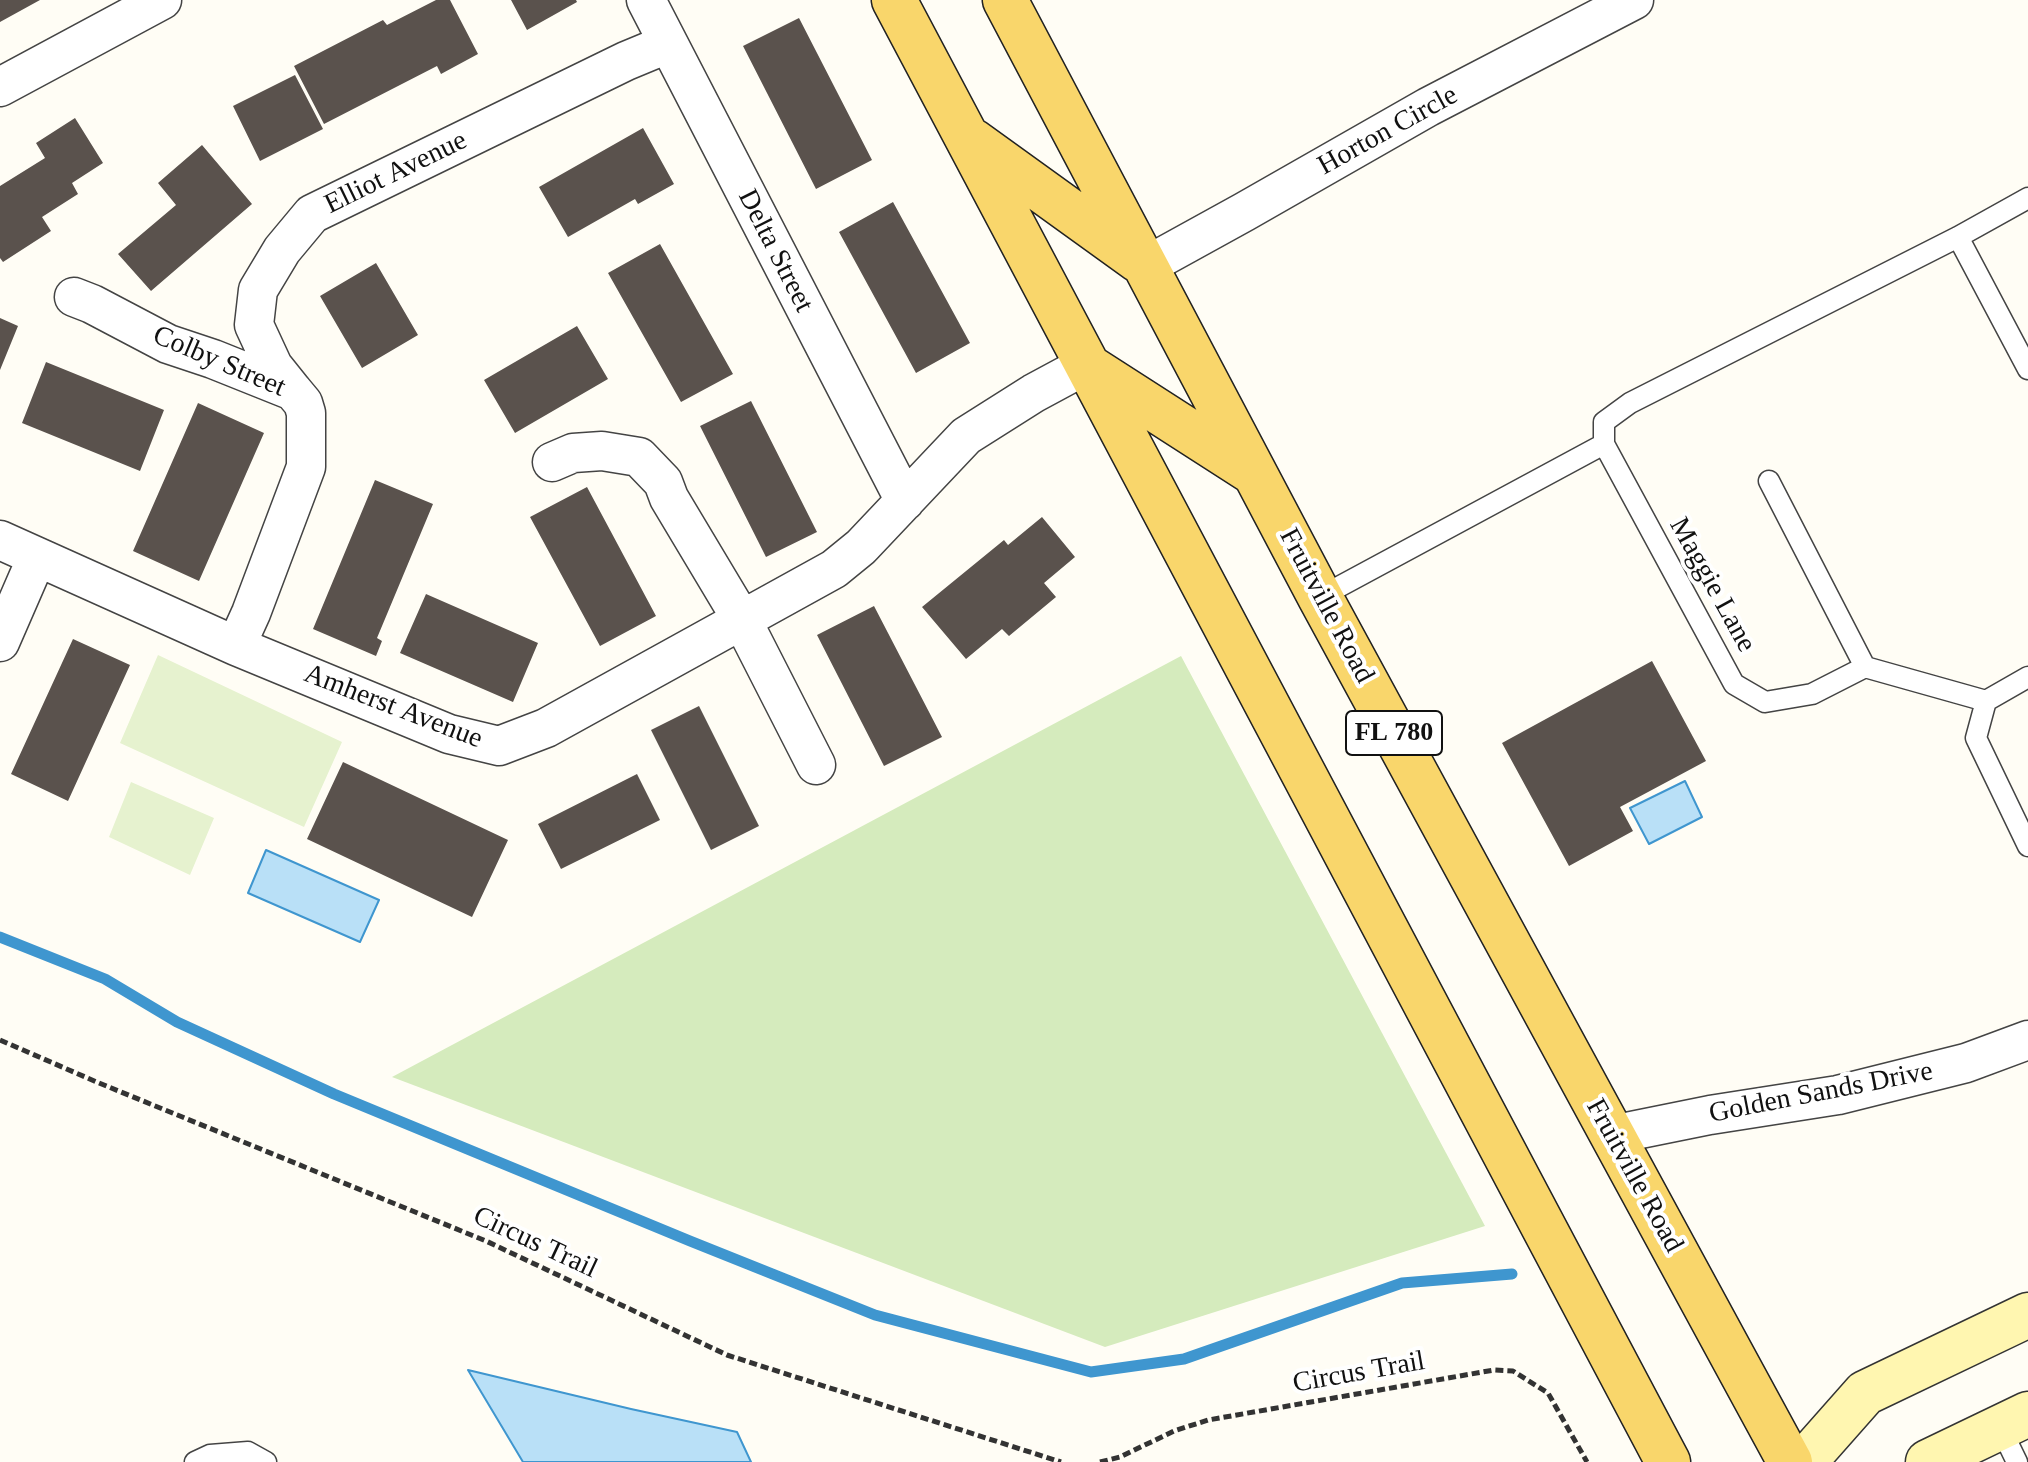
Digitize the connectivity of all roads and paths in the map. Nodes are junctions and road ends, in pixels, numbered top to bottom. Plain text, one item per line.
1 (162, 0) edge
2 (646, 0) edge
3 (894, 0) edge
4 (1005, 0) edge
5 (1634, 0) edge
6 (667, 44) junction
7 (0, 87) edge
8 (965, 134) junction
9 (2028, 198) edge
10 (1958, 237) junction
11 (1146, 266) junction
12 (74, 297) dead end
13 (1086, 365) junction
14 (2028, 369) edge
15 (293, 391) junction
16 (1604, 444) junction
17 (552, 462) dead end
18 (1256, 474) junction
19 (1769, 481) dead end
20 (905, 501) junction
21 (0, 540) edge
22 (37, 557) junction
23 (1320, 597) junction
24 (742, 620) junction
25 (0, 642) edge
26 (236, 646) junction
27 (1865, 667) junction
28 (2028, 677) edge
29 (1986, 701) junction
30 (816, 765) dead end
31 (2028, 846) edge
32 (0, 1040) edge
33 (2028, 1040) edge
34 (1611, 1135) junction
35 (2028, 1315) edge
36 (2015, 1434) edge
37 (195, 1462) edge
38 (266, 1462) edge
39 (1061, 1462) edge
40 (1100, 1462) edge
41 (1587, 1462) edge
42 (1668, 1462) edge
43 (1790, 1462) edge
44 (1804, 1462) edge
45 (1928, 1462) edge

1 - 7 street
2 - 6 street, Delta Street
3 - 8 main road
4 - 11 main road, Fruitville Road / FL 780
5 - 11 street, Horton Circle
6 - 15 street, Elliot Avenue
6 - 20 street, Delta Street
8 - 11 main road
8 - 13 main road
9 - 10 lane
10 - 14 lane
10 - 16 lane
11 - 18 main road, Fruitville Road / FL 780
12 - 15 street, Colby Street
13 - 18 main road
13 - 20 street, Amherst Avenue
13 - 42 main road
15 - 26 street, Colby Street
16 - 23 lane
16 - 27 lane, Maggie Lane
17 - 24 street
18 - 23 main road, Fruitville Road / FL 780
19 - 27 lane
20 - 24 street, Amherst Avenue
21 - 22 street, Amherst Avenue
22 - 25 street
22 - 26 street, Amherst Avenue
23 - 34 main road, Fruitville Road / FL 780
24 - 26 street, Amherst Avenue
24 - 30 street
27 - 29 lane
28 - 29 lane
29 - 31 lane
32 - 39 path, Circus Trail
33 - 34 street, Golden Sands Drive
34 - 43 main road, Fruitville Road / FL 780
35 - 44 main road
36 - 45 main road
37 - 38 lane
40 - 41 path, Circus Trail

